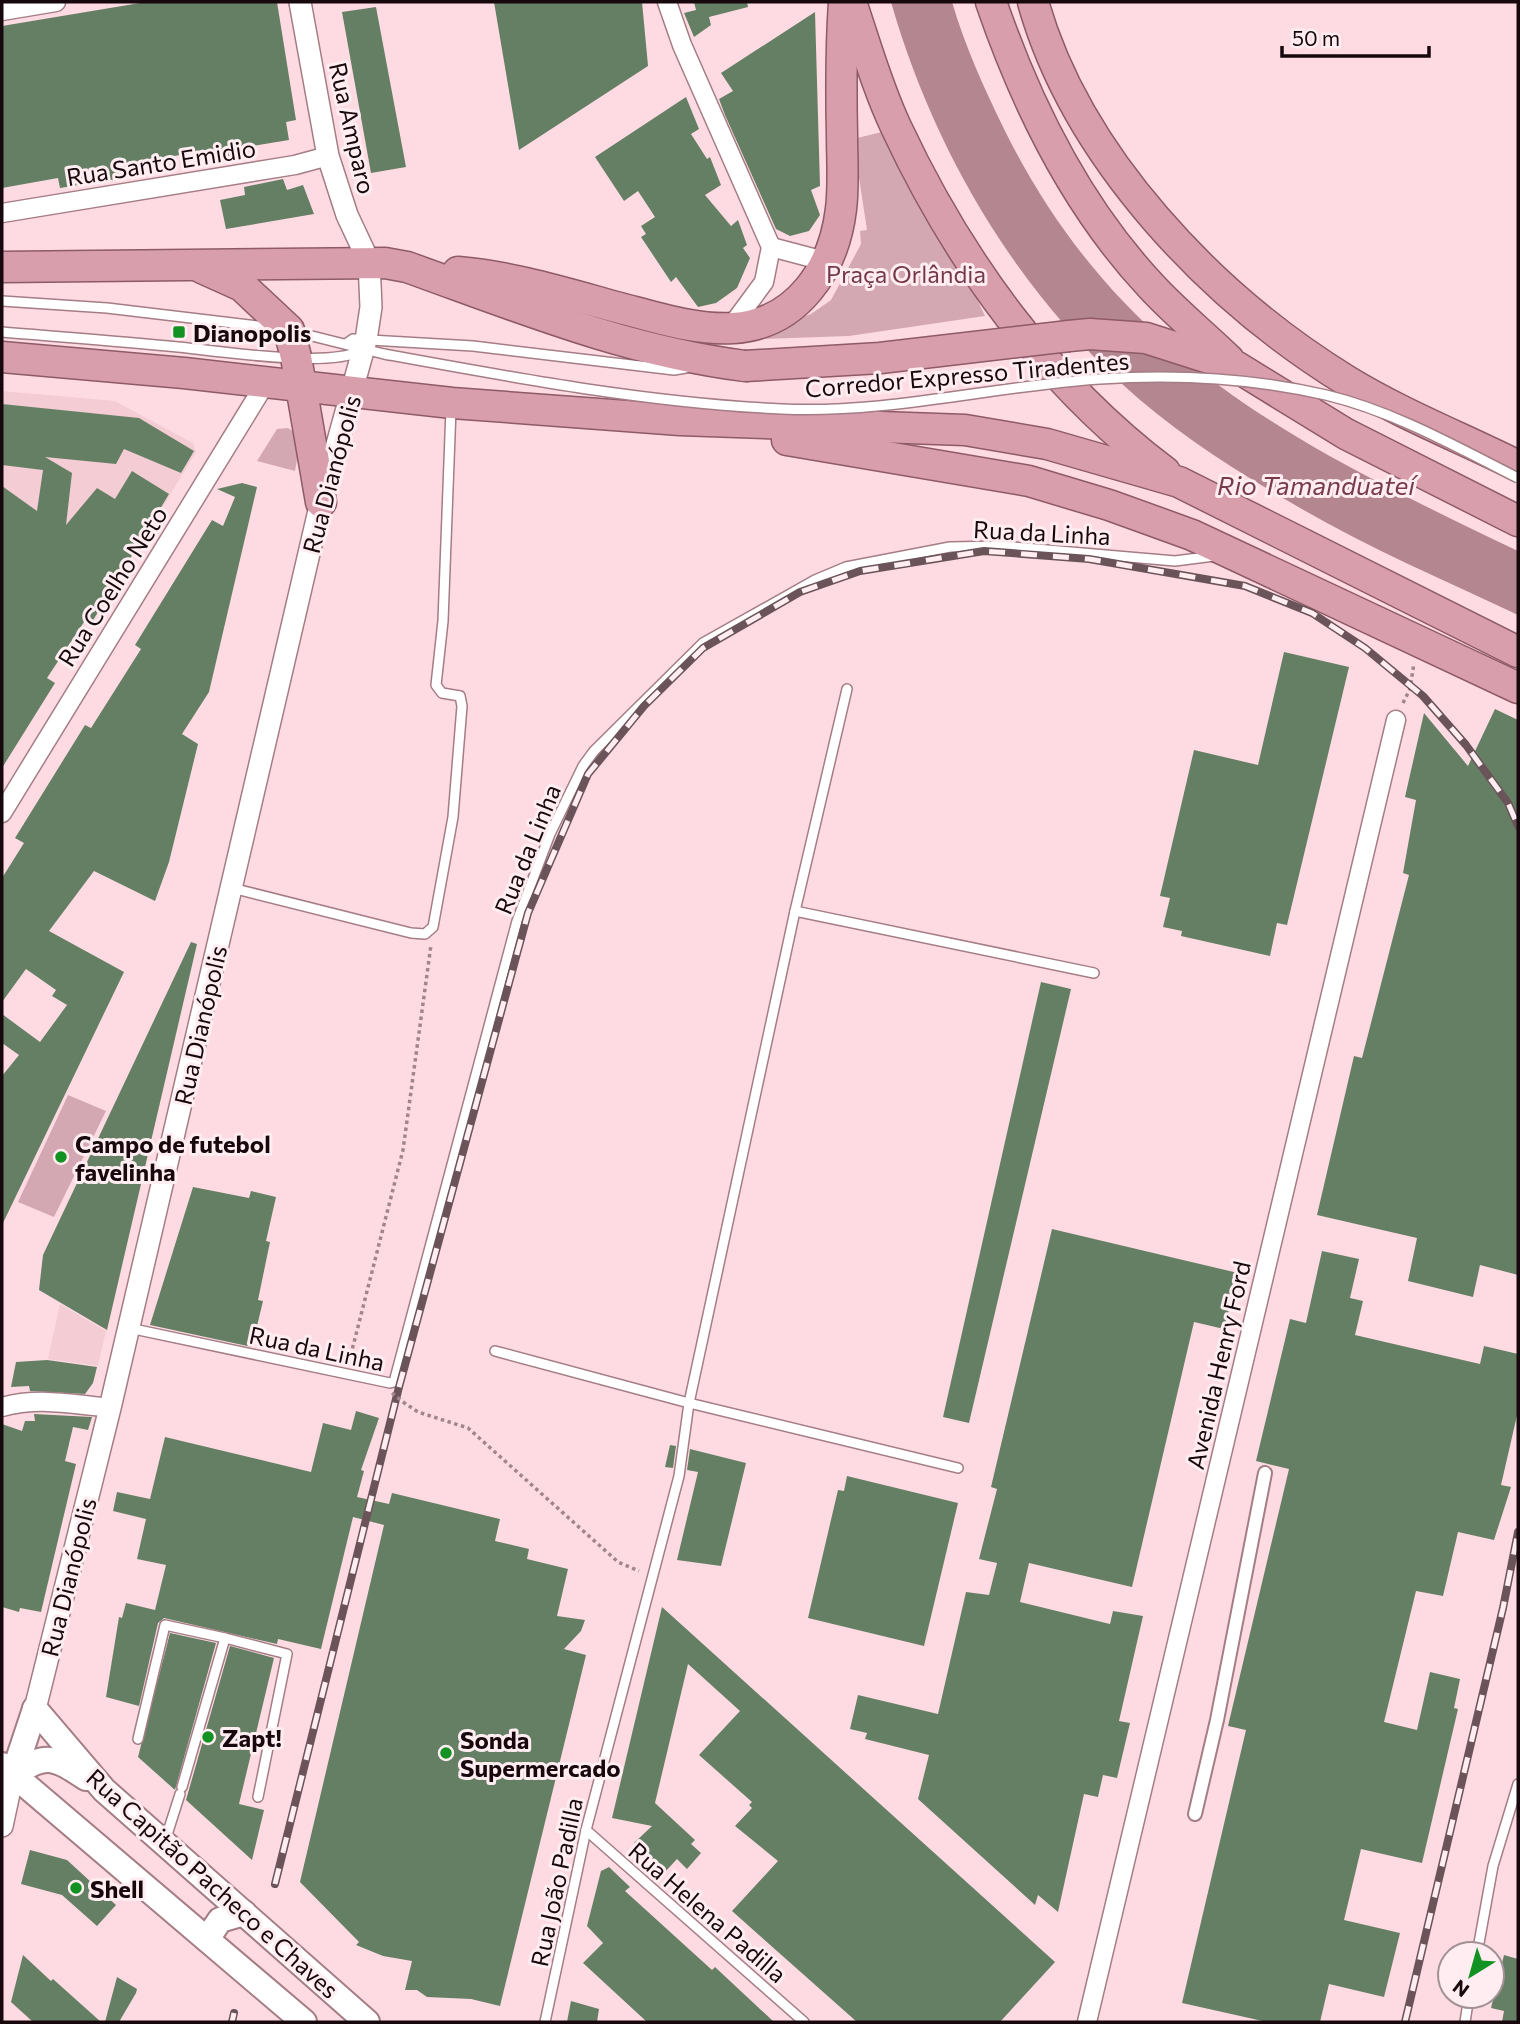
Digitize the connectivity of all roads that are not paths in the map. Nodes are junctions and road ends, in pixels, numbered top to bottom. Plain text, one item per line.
1 (56, 2) edge
2 (300, 2) edge
3 (667, 2) edge
4 (844, 2) edge
5 (851, 2) edge
6 (991, 2) edge
7 (1033, 2) edge
8 (2, 11) edge
9 (328, 156) junction
10 (2, 213) edge
11 (771, 247) junction
12 (369, 262) junction
13 (828, 262) junction
14 (193, 265) junction
15 (2, 267) edge
16 (407, 267) junction
17 (2, 301) edge
18 (730, 328) junction
19 (2, 332) edge
20 (293, 343) junction
21 (365, 347) junction
22 (2, 357) edge
23 (716, 362) junction
24 (1237, 367) junction
25 (265, 384) junction
26 (301, 388) junction
27 (353, 393) junction
28 (452, 403) junction
29 (680, 420) junction
30 (1518, 466) edge
31 (1518, 478) edge
32 (1179, 482) junction
33 (321, 502) junction
34 (1518, 520) edge
35 (1228, 552) junction
36 (1518, 652) edge
37 (1518, 688) edge
38 (847, 689) dead end
39 (1396, 720) road end
40 (2, 813) edge
41 (232, 888) junction
42 (795, 911) junction
43 (1094, 973) dead end
44 (129, 1328) junction
45 (495, 1352) dead end
46 (689, 1403) junction
47 (2, 1407) edge
48 (110, 1409) junction
49 (958, 1468) dead end
50 (1265, 1473) dead end
51 (225, 1638) junction
52 (35, 1709) junction
53 (138, 1739) dead end
54 (8, 1770) edge
55 (1518, 1784) edge
56 (104, 1790) junction
57 (257, 1797) dead end
58 (1195, 1814) dead end
59 (2, 1826) edge
60 (586, 1830) junction
61 (165, 1843) junction
62 (244, 1913) junction
63 (207, 1938) junction
64 (1480, 1940) edge
65 (304, 2022) edge
66 (366, 2022) edge
67 (545, 2022) edge
68 (804, 2022) edge
69 (1087, 2022) edge

1 - 8 street
2 - 9 street, Rua Amparo
3 - 11 street
4 - 13 highway
5 - 32 highway
6 - 24 highway
7 - 30 highway
9 - 10 street, Rua Santo Emidio
9 - 12 street, Rua Amparo
11 - 13 street
11 - 18 street
12 - 14 highway
12 - 16 highway
12 - 21 street, Rua Dianópolis
13 - 18 highway
14 - 15 highway
14 - 20 highway
16 - 18 highway
16 - 23 highway
17 - 20 lane, Corredor Expresso Tiradentes
19 - 20 lane, Corredor Expresso Tiradentes
20 - 21 lane, Corredor Expresso Tiradentes
20 - 21 lane, Corredor Expresso Tiradentes
20 - 26 highway
21 - 23 lane
21 - 27 street, Rua Dianópolis
21 - 31 lane, Corredor Expresso Tiradentes, bridge
22 - 25 highway
23 - 24 highway, bridge
24 - 34 highway, bridge
25 - 26 highway
25 - 40 street, Rua Coelho Neto
26 - 27 highway
26 - 33 highway
27 - 28 highway
27 - 33 street, Rua Dianópolis
28 - 29 highway
28 - 41 lane
29 - 32 highway
29 - 35 highway
32 - 36 highway
33 - 41 street, Rua Dianópolis
35 - 37 highway
35 - 44 lane, Rua da Linha
38 - 42 lane, Rua João Padilla
39 - 69 street, Avenida Henry Ford
41 - 44 street, Rua Dianópolis
42 - 43 lane
42 - 46 lane, Rua João Padilla
44 - 48 street, Rua Dianópolis
45 - 46 lane
46 - 49 lane
46 - 60 lane, Rua João Padilla
47 - 48 street
48 - 52 street, Rua Dianópolis
50 - 58 street
51 - 53 lane
51 - 57 lane
51 - 61 lane
52 - 54 main road, Rua Dianópolis
52 - 56 main road, Rua Capitão Pacheco e Chaves
54 - 56 main road
54 - 59 street, Rua Dianópolis
54 - 63 main road, Rua Capitão Pacheco e Chaves
55 - 64 lane
56 - 61 main road, Rua Capitão Pacheco e Chaves
60 - 67 lane, Rua João Padilla
60 - 68 lane, Rua Helena Padilla
61 - 62 main road, Rua Capitão Pacheco e Chaves
62 - 63 main road
62 - 66 main road, Rua Capitão Pacheco e Chaves
63 - 65 main road, Rua Capitão Pacheco e Chaves

